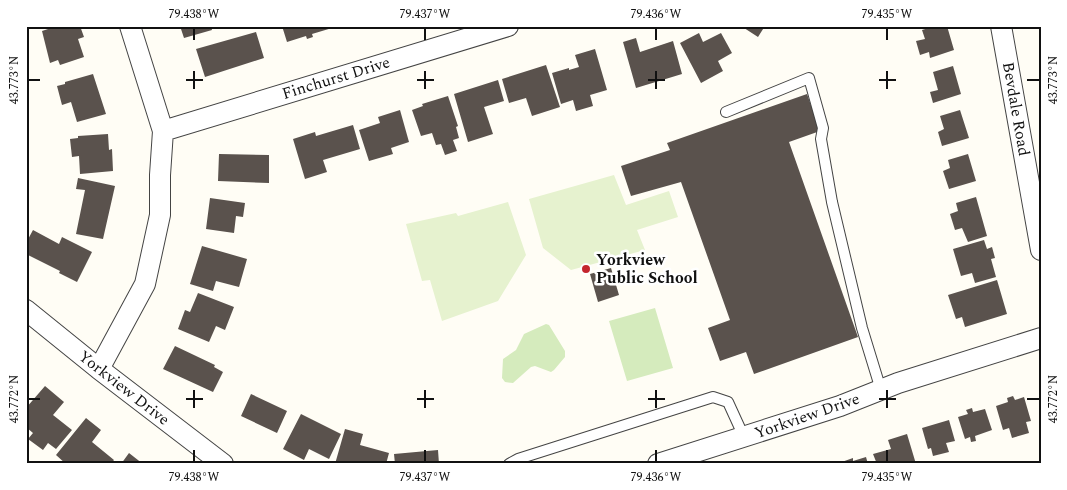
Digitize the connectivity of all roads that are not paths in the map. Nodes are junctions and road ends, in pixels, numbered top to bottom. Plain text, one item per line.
1 (130, 26) edge
2 (508, 26) edge
3 (1001, 26) edge
4 (726, 112) dead end
5 (164, 131) junction
6 (1041, 250) edge
7 (26, 310) edge
8 (1041, 338) edge
9 (99, 369) junction
10 (881, 390) junction
11 (744, 437) junction
12 (223, 464) edge
13 (510, 464) edge
14 (658, 464) edge

1 - 5 street
2 - 5 street, Finchurst Drive
3 - 6 street, Bevdale Road
4 - 10 lane
5 - 9 street
7 - 9 street, Yorkview Drive
8 - 10 street, Yorkview Drive
9 - 12 street, Yorkview Drive
10 - 11 street, Yorkview Drive
11 - 13 lane
11 - 14 street, Yorkview Drive

